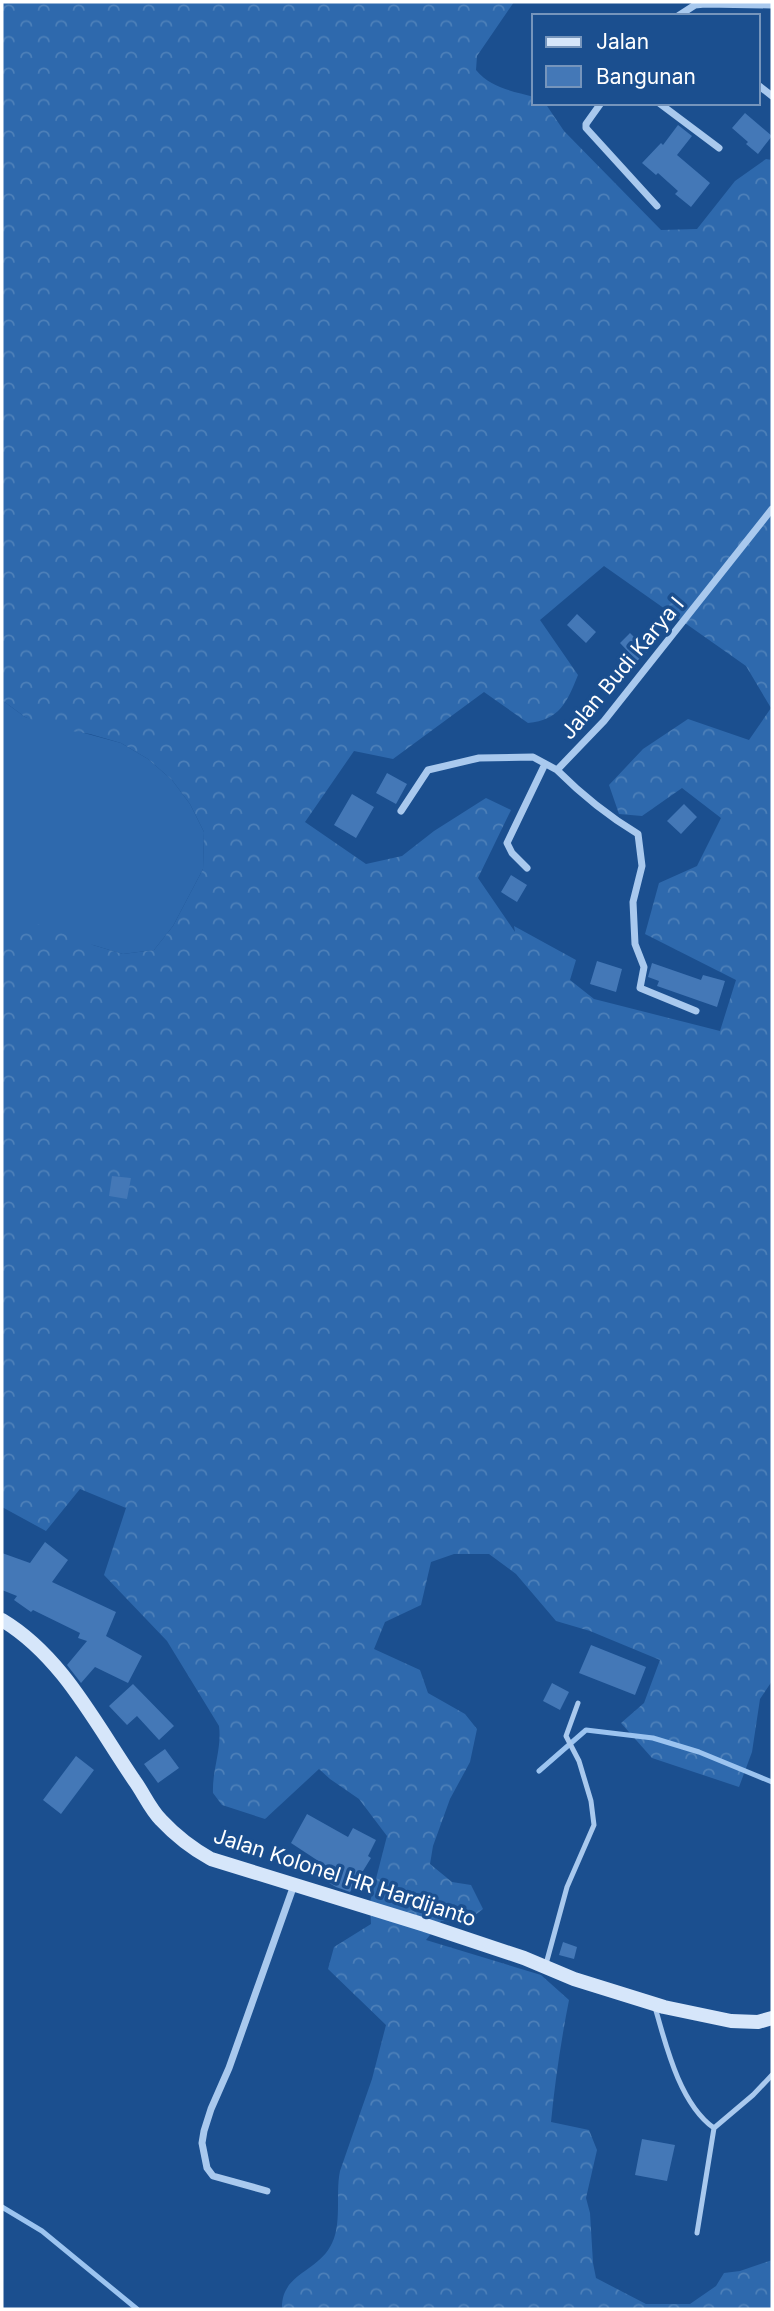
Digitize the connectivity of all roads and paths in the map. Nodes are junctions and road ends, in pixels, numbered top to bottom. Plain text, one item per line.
1 (772, 5) edge
2 (681, 14) edge
3 (600, 105) edge
4 (662, 105) edge
5 (719, 148) dead end
6 (657, 206) dead end
7 (772, 509) edge
8 (545, 764) junction
9 (557, 770) junction
10 (401, 811) dead end
11 (527, 868) dead end
12 (696, 1012) dead end
13 (2, 1620) edge
14 (578, 1703) dead end
15 (294, 1884) junction
16 (546, 1967) junction
17 (654, 2004) junction
18 (772, 2018) edge
19 (772, 2075) edge
20 (714, 2128) junction
21 (267, 2191) dead end
22 (697, 2233) dead end

1 - 2 street
3 - 6 street
4 - 5 street
7 - 9 street, Jalan Budi Karya I
8 - 9 street, Jalan Budi Karya I
8 - 10 street, Jalan Budi Karya I
8 - 11 street
9 - 12 street
13 - 15 main road, Jalan Kolonel HR Hardijanto
14 - 16 lane
15 - 16 main road, Jalan Kolonel HR Hardijanto
15 - 21 street
16 - 17 main road, Jalan Kolonel HR Hardijanto
17 - 18 main road, Jalan Kolonel HR Hardijanto
17 - 20 lane
19 - 20 lane
20 - 22 lane

